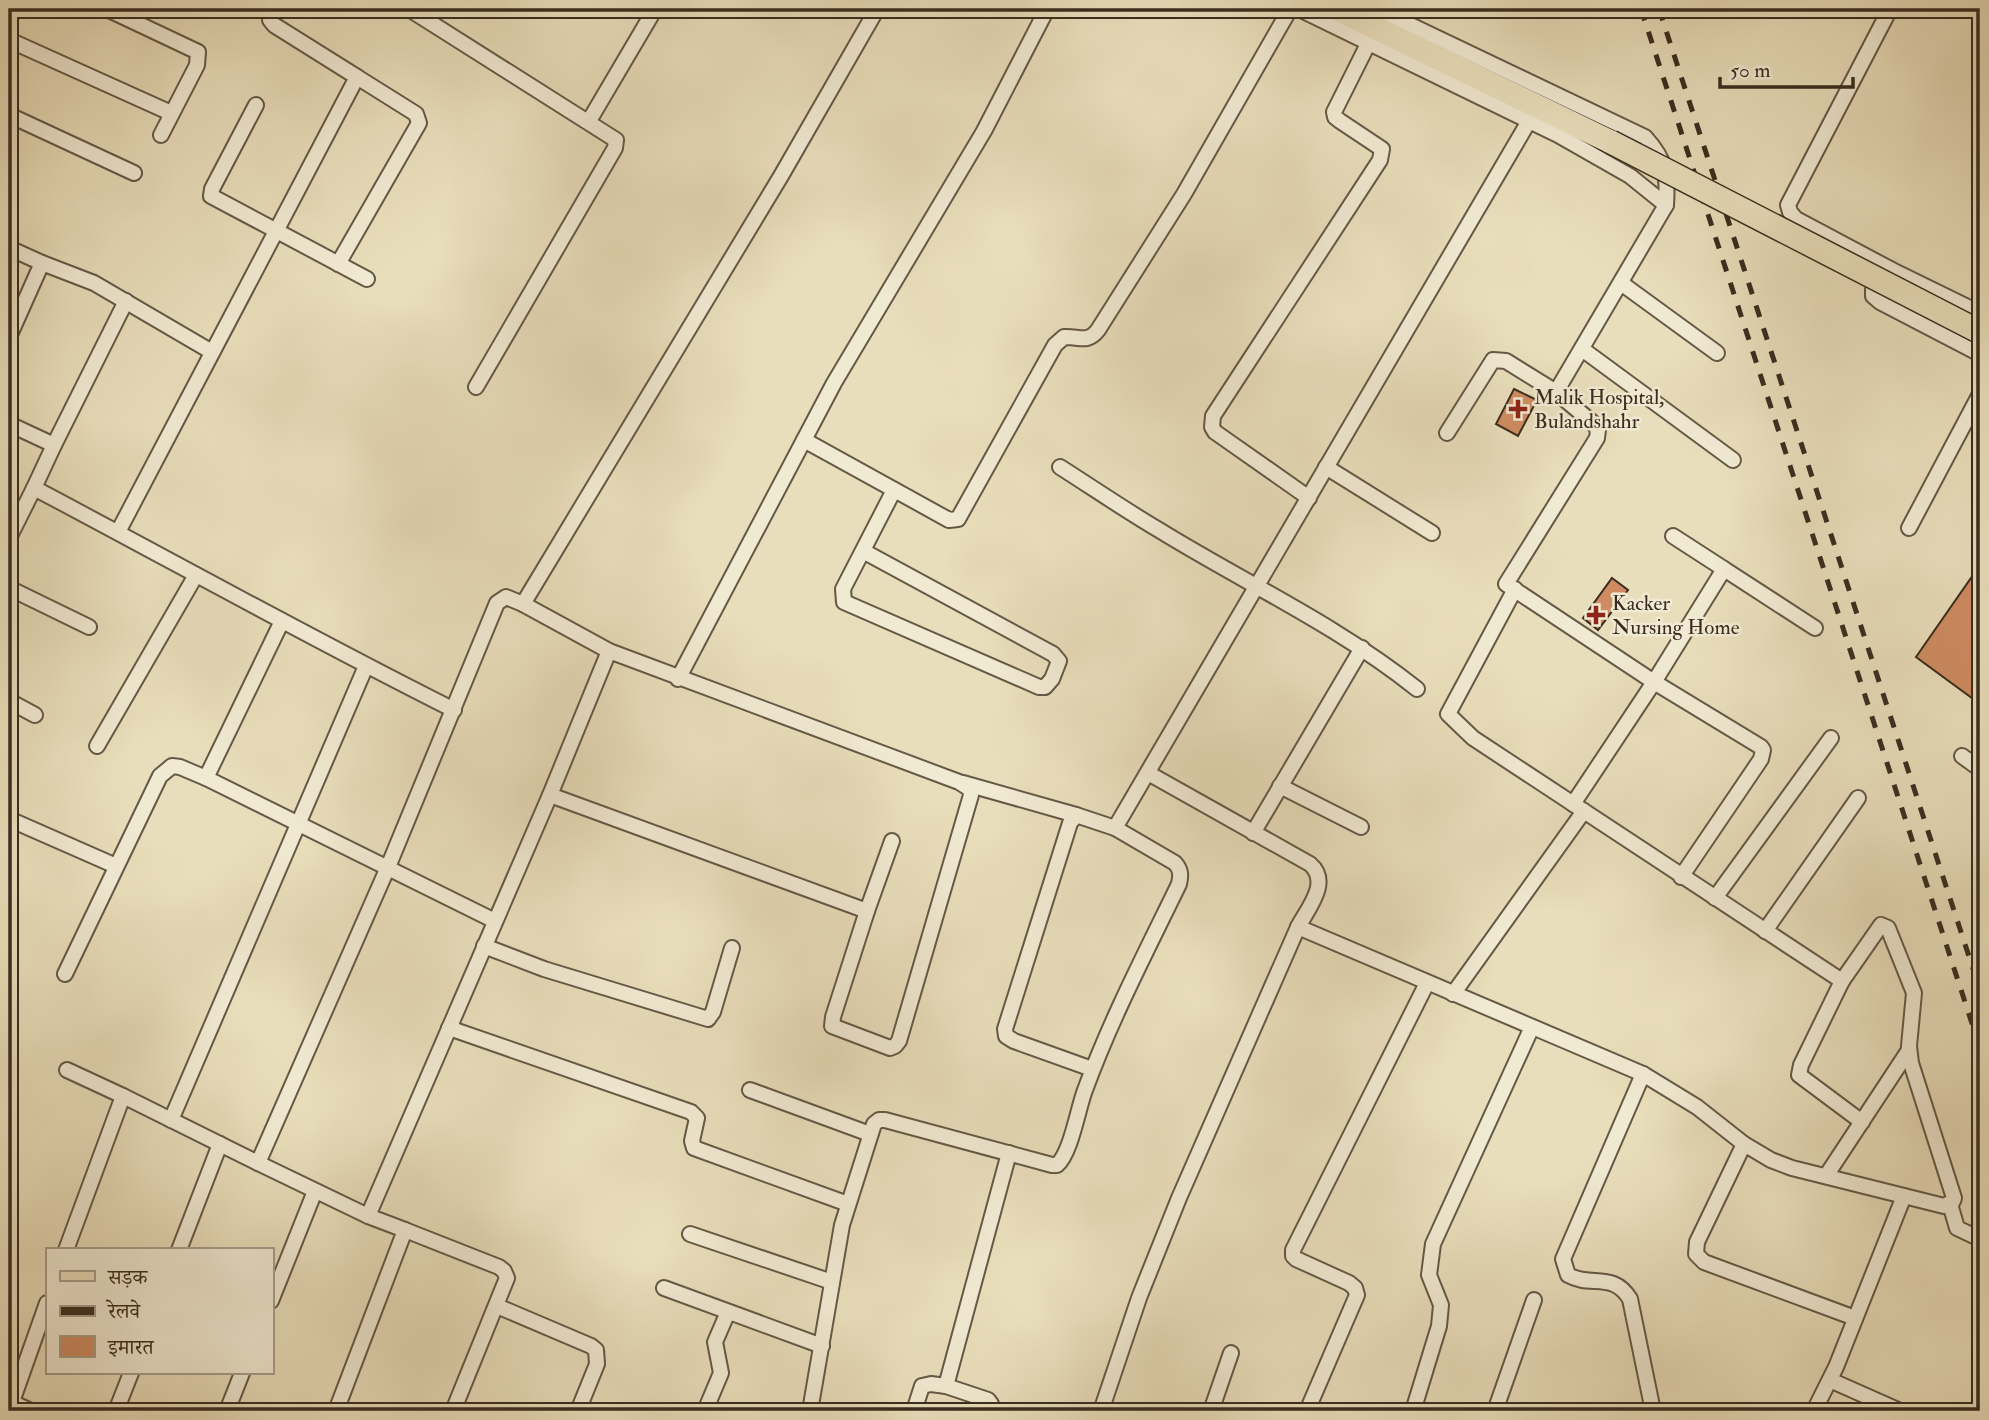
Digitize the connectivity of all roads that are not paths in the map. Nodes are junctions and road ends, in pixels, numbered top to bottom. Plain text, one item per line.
1 (107, 9) edge
2 (270, 9) edge
3 (409, 9) edge
4 (655, 9) edge
5 (877, 9) edge
6 (1047, 9) edge
7 (1290, 9) edge
8 (1299, 9) edge
9 (1337, 9) edge
10 (1377, 9) edge
11 (1890, 9) edge
12 (9, 40) edge
13 (1369, 41) junction
14 (357, 77) junction
15 (257, 105) dead end
16 (171, 113) junction
17 (9, 115) edge
18 (589, 121) junction
19 (1529, 121) junction
20 (161, 135) dead end
21 (134, 173) dead end
22 (1666, 205) junction
23 (276, 233) junction
24 (9, 248) edge
25 (42, 263) junction
26 (338, 264) junction
27 (1892, 270) junction
28 (367, 279) dead end
29 (1621, 283) junction
30 (126, 301) junction
31 (1980, 313) edge
32 (1980, 332) edge
33 (9, 337) edge
34 (1581, 349) junction
35 (212, 352) junction
36 (1717, 353) dead end
37 (1980, 354) edge
38 (477, 387) dead end
39 (1556, 392) junction
40 (1980, 394) edge
41 (9, 424) edge
42 (1447, 433) dead end
43 (804, 440) junction
44 (54, 446) junction
45 (1733, 460) dead end
46 (1060, 467) dead end
47 (1326, 467) junction
48 (34, 488) junction
49 (894, 490) junction
50 (1309, 498) junction
51 (1909, 528) dead end
52 (118, 532) junction
53 (1432, 533) dead end
54 (1674, 536) dead end
55 (9, 538) edge
56 (863, 551) junction
57 (1724, 569) junction
58 (196, 575) junction
59 (1259, 587) junction
60 (9, 588) edge
61 (1515, 589) junction
62 (523, 604) junction
63 (282, 621) junction
64 (89, 627) dead end
65 (1815, 628) dead end
66 (1362, 648) junction
67 (610, 651) junction
68 (366, 666) junction
69 (678, 679) junction
70 (1654, 682) junction
71 (1417, 689) dead end
72 (9, 701) edge
73 (454, 710) junction
74 (36, 715) dead end
75 (1830, 738) dead end
76 (97, 746) dead end
77 (1962, 756) dead end
78 (1980, 769) edge
79 (1148, 773) junction
80 (206, 778) junction
81 (958, 782) junction
82 (1280, 786) junction
83 (550, 795) junction
84 (1858, 798) dead end
85 (1578, 808) junction
86 (1076, 816) junction
87 (9, 819) edge
88 (298, 822) junction
89 (1361, 827) dead end
90 (1115, 828) junction
91 (1253, 833) junction
92 (892, 841) dead end
93 (116, 866) junction
94 (388, 867) junction
95 (1681, 877) junction
96 (1715, 898) junction
97 (867, 911) junction
98 (495, 921) junction
99 (1298, 927) junction
100 (1765, 931) junction
101 (484, 946) junction
102 (732, 948) dead end
103 (65, 974) dead end
104 (1842, 981) junction
105 (1427, 983) junction
106 (1453, 994) junction
107 (1532, 1027) junction
108 (449, 1028) junction
109 (1909, 1050) junction
110 (1092, 1069) junction
111 (67, 1070) dead end
112 (1643, 1074) junction
113 (750, 1090) dead end
114 (123, 1096) junction
115 (171, 1120) junction
116 (1862, 1122) junction
117 (870, 1134) junction
118 (220, 1144) junction
119 (1744, 1144) junction
120 (1009, 1153) junction
121 (258, 1163) junction
122 (1826, 1177) junction
123 (315, 1191) junction
124 (1904, 1196) junction
125 (848, 1204) junction
126 (1950, 1204) junction
127 (368, 1216) junction
128 (405, 1230) junction
129 (690, 1234) dead end
130 (1980, 1239) edge
131 (67, 1248) edge
132 (179, 1248) edge
133 (832, 1282) junction
134 (664, 1288) dead end
135 (273, 1296) edge
136 (1534, 1300) dead end
137 (46, 1306) edge
138 (497, 1306) junction
139 (728, 1312) junction
140 (1856, 1318) junction
141 (822, 1346) junction
142 (1231, 1353) dead end
143 (131, 1374) edge
144 (242, 1374) edge
145 (1829, 1380) junction
146 (946, 1386) junction
147 (10, 1402) edge
148 (31, 1411) edge
149 (116, 1411) edge
150 (227, 1411) edge
151 (336, 1411) edge
152 (453, 1411) edge
153 (578, 1411) edge
154 (705, 1411) edge
155 (810, 1411) edge
156 (914, 1411) edge
157 (989, 1411) edge
158 (1101, 1411) edge
159 (1211, 1411) edge
160 (1307, 1411) edge
161 (1413, 1411) edge
162 (1495, 1411) edge
163 (1653, 1411) edge
164 (1814, 1411) edge
165 (1900, 1411) edge

1 - 16 street
2 - 14 street
3 - 18 street
4 - 18 street
5 - 62 street
6 - 43 street
7 - 49 street
8 - 13 street
9 - 32 main road, bridge
10 - 22 street
11 - 27 street
12 - 16 street
13 - 19 street
13 - 50 street
14 - 23 street
14 - 26 street
15 - 23 street
16 - 20 street
17 - 21 street
18 - 38 street
19 - 22 street
19 - 47 street
22 - 29 street
23 - 26 street
23 - 35 street
24 - 25 street
25 - 30 street
25 - 33 street
26 - 28 street
27 - 31 street
27 - 37 street
29 - 34 street
29 - 36 street
30 - 35 street
30 - 44 street
34 - 39 street
34 - 45 street
35 - 52 street
39 - 42 street
39 - 61 street
40 - 51 street
41 - 44 street
43 - 49 street
43 - 69 street
44 - 48 street
46 - 59 street
47 - 50 street
47 - 53 street
48 - 52 street
48 - 55 street
49 - 56 street
50 - 59 street
52 - 58 street
54 - 57 street
56 - 56 street
57 - 65 street
57 - 70 street
58 - 63 street
58 - 76 street
59 - 66 street
59 - 79 street
60 - 64 street
61 - 70 street
61 - 85 street
62 - 67 street
62 - 73 street
63 - 68 street
63 - 80 street
66 - 71 street
66 - 82 street
67 - 69 street
67 - 83 street
68 - 73 street
68 - 88 street
69 - 81 street
70 - 85 street
70 - 95 street
72 - 74 street
73 - 94 street
75 - 96 street
77 - 78 street
79 - 90 street
79 - 91 street
80 - 88 street
80 - 93 street
81 - 86 street
81 - 97 street
82 - 89 street
82 - 91 street
83 - 97 street
83 - 98 street
84 - 100 street
85 - 95 street
85 - 106 street
86 - 90 street
86 - 110 street
87 - 93 street
88 - 94 street
88 - 115 street
90 - 110 street
91 - 99 street
92 - 97 street
93 - 103 street
94 - 98 street
94 - 121 street
95 - 96 street
96 - 100 street
98 - 101 street
99 - 105 street
99 - 158 street
100 - 104 street
101 - 102 street
101 - 108 street
104 - 109 street
104 - 116 street
105 - 106 street
105 - 160 street
106 - 107 street
107 - 112 street
107 - 161 street
108 - 125 street
108 - 127 street
109 - 116 street
109 - 126 street
110 - 120 street
111 - 114 street
112 - 119 street
112 - 163 street
113 - 117 street
114 - 115 street
114 - 131 street
115 - 118 street
116 - 122 street
117 - 120 street
117 - 125 street
118 - 121 street
118 - 132 street
119 - 122 street
119 - 140 street
120 - 146 street
121 - 123 street
122 - 124 street
123 - 127 street
123 - 135 street
124 - 126 street
124 - 140 street
125 - 133 street
126 - 130 street
127 - 128 street
128 - 138 street
128 - 151 street
129 - 133 street
133 - 141 street
134 - 139 street
136 - 162 street
137 - 147 street
138 - 152 street
138 - 153 street
139 - 141 street
139 - 154 street
140 - 145 street
141 - 155 street
142 - 159 street
143 - 149 street
144 - 150 street
145 - 164 street
145 - 165 street
146 - 156 street
146 - 157 street
147 - 148 street

